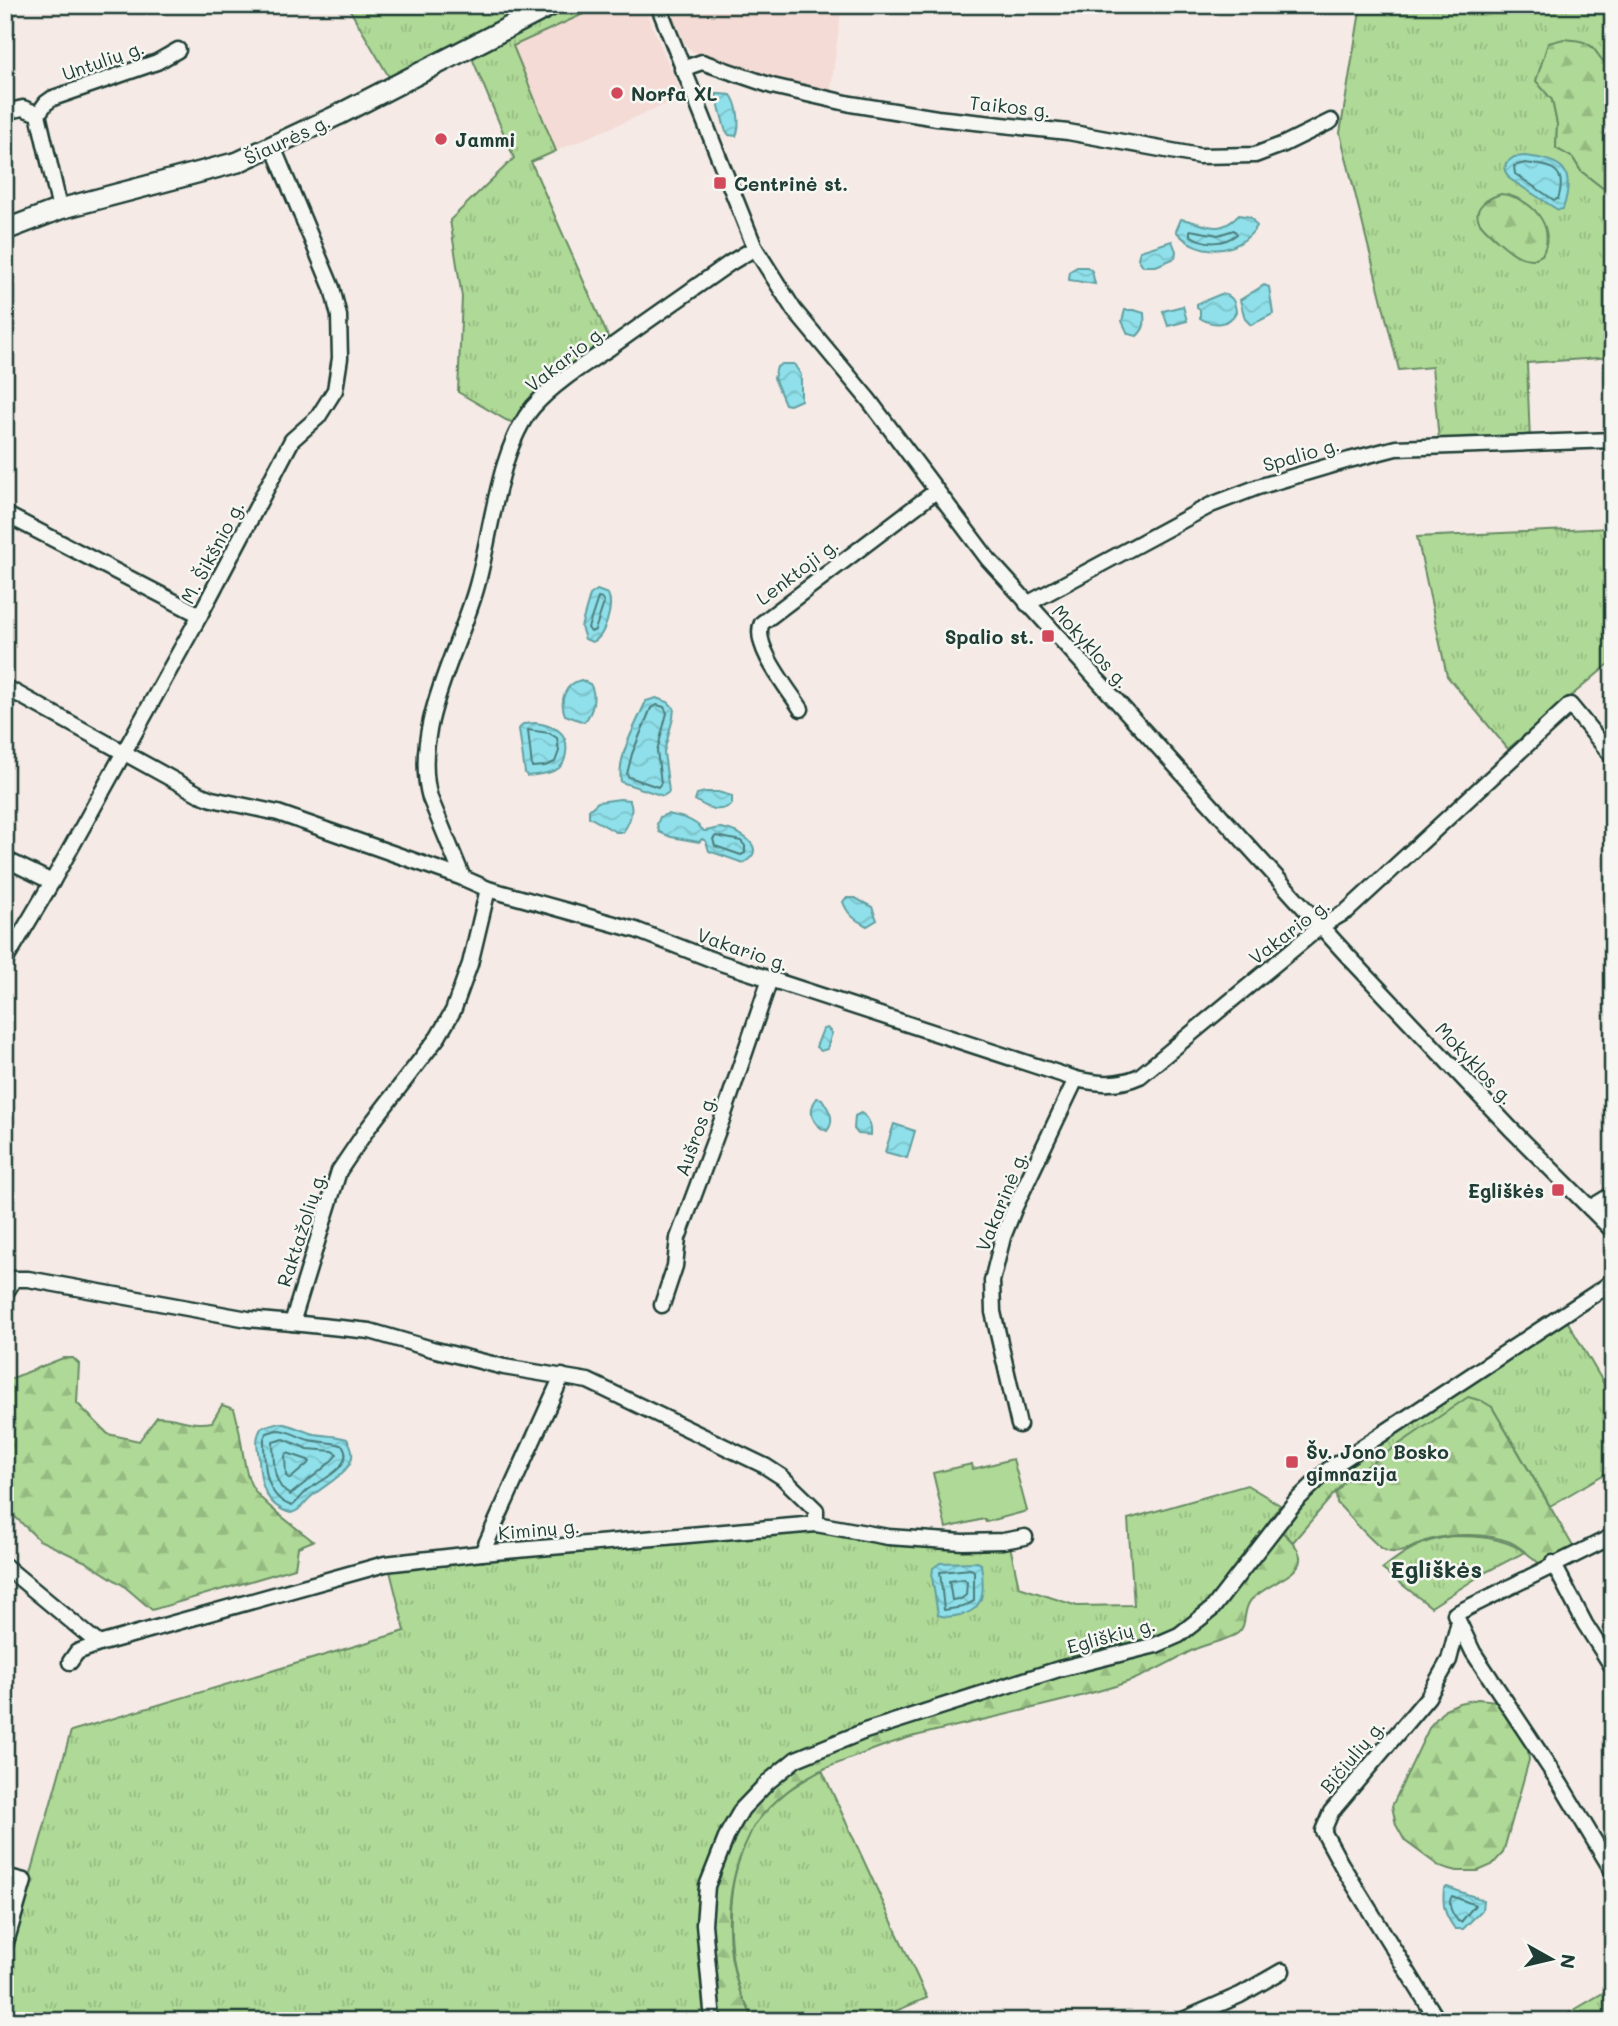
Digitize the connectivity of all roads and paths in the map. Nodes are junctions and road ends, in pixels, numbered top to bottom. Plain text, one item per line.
1 (552, 5) edge
2 (658, 5) edge
3 (178, 50) dead end
4 (682, 69) junction
5 (5, 112) edge
6 (37, 114) junction
7 (1331, 121) dead end
8 (273, 148) junction
9 (60, 209) junction
10 (5, 230) edge
11 (755, 248) junction
12 (1613, 440) edge
13 (936, 491) junction
14 (5, 514) edge
15 (1027, 604) junction
16 (200, 615) junction
17 (5, 687) edge
18 (801, 709) dead end
19 (124, 751) junction
20 (1613, 757) edge
21 (5, 859) edge
22 (463, 878) junction
23 (52, 882) junction
24 (488, 889) junction
25 (1321, 926) junction
26 (5, 961) edge
27 (770, 979) junction
28 (1076, 1079) junction
29 (1613, 1195) edge
30 (1590, 1208) junction
31 (1613, 1231) edge
32 (1613, 1280) edge
33 (5, 1294) edge
34 (662, 1305) dead end
35 (292, 1323) junction
36 (562, 1376) junction
37 (1019, 1425) dead end
38 (816, 1524) junction
39 (1613, 1536) edge
40 (1026, 1537) dead end
41 (482, 1553) junction
42 (1553, 1563) junction
43 (5, 1566) edge
44 (1456, 1620) junction
45 (99, 1644) junction
46 (70, 1662) dead end
47 (1613, 1668) edge
48 (1613, 1871) edge
49 (5, 1876) edge
50 (5, 1946) edge
51 (1282, 1971) dead end
52 (713, 2021) edge
53 (1181, 2021) edge
54 (1438, 2021) edge

1 - 8 main road, Šiaurės g.
2 - 4 street, Mokyklos g.
3 - 6 street, Untulių g.
4 - 7 street, Taikos g.
4 - 11 street, Mokyklos g.
5 - 6 street
6 - 9 street
8 - 9 main road, Šiaurės g.
8 - 16 street, M. Šikšnio g.
9 - 10 main road, Šiaurės g.
11 - 13 street, Mokyklos g.
11 - 22 street, Vakario g.
12 - 15 street, Spalio g.
13 - 15 street, Mokyklos g.
13 - 18 street, Lenktoji g.
14 - 16 street
15 - 25 street, Mokyklos g.
16 - 19 street, M. Šikšnio g.
17 - 19 street
19 - 22 street
19 - 23 street, M. Šikšnio g.
20 - 25 street, Vakario g.
21 - 23 street
22 - 24 street, Vakario g.
23 - 26 street, M. Šikšnio g.
24 - 27 street, Vakario g.
24 - 35 street, Raktažolių g.
25 - 28 street, Vakario g.
25 - 30 street, Mokyklos g.
27 - 28 street, Vakario g.
27 - 34 street, Aušros g.
28 - 37 street, Vakarinė g.
29 - 30 street
30 - 31 street, Mokyklos g.
32 - 52 street, Egliškių g.
33 - 35 street
35 - 36 street
36 - 38 street
36 - 41 street
38 - 40 street, Kiminų g.
38 - 41 street, Kiminų g.
39 - 42 street
41 - 45 street, Kiminų g.
42 - 44 street
42 - 47 street
43 - 45 street
44 - 48 street
44 - 54 street, Bičiulių g.
45 - 46 street, Kiminų g.
49 - 50 street
51 - 53 street

